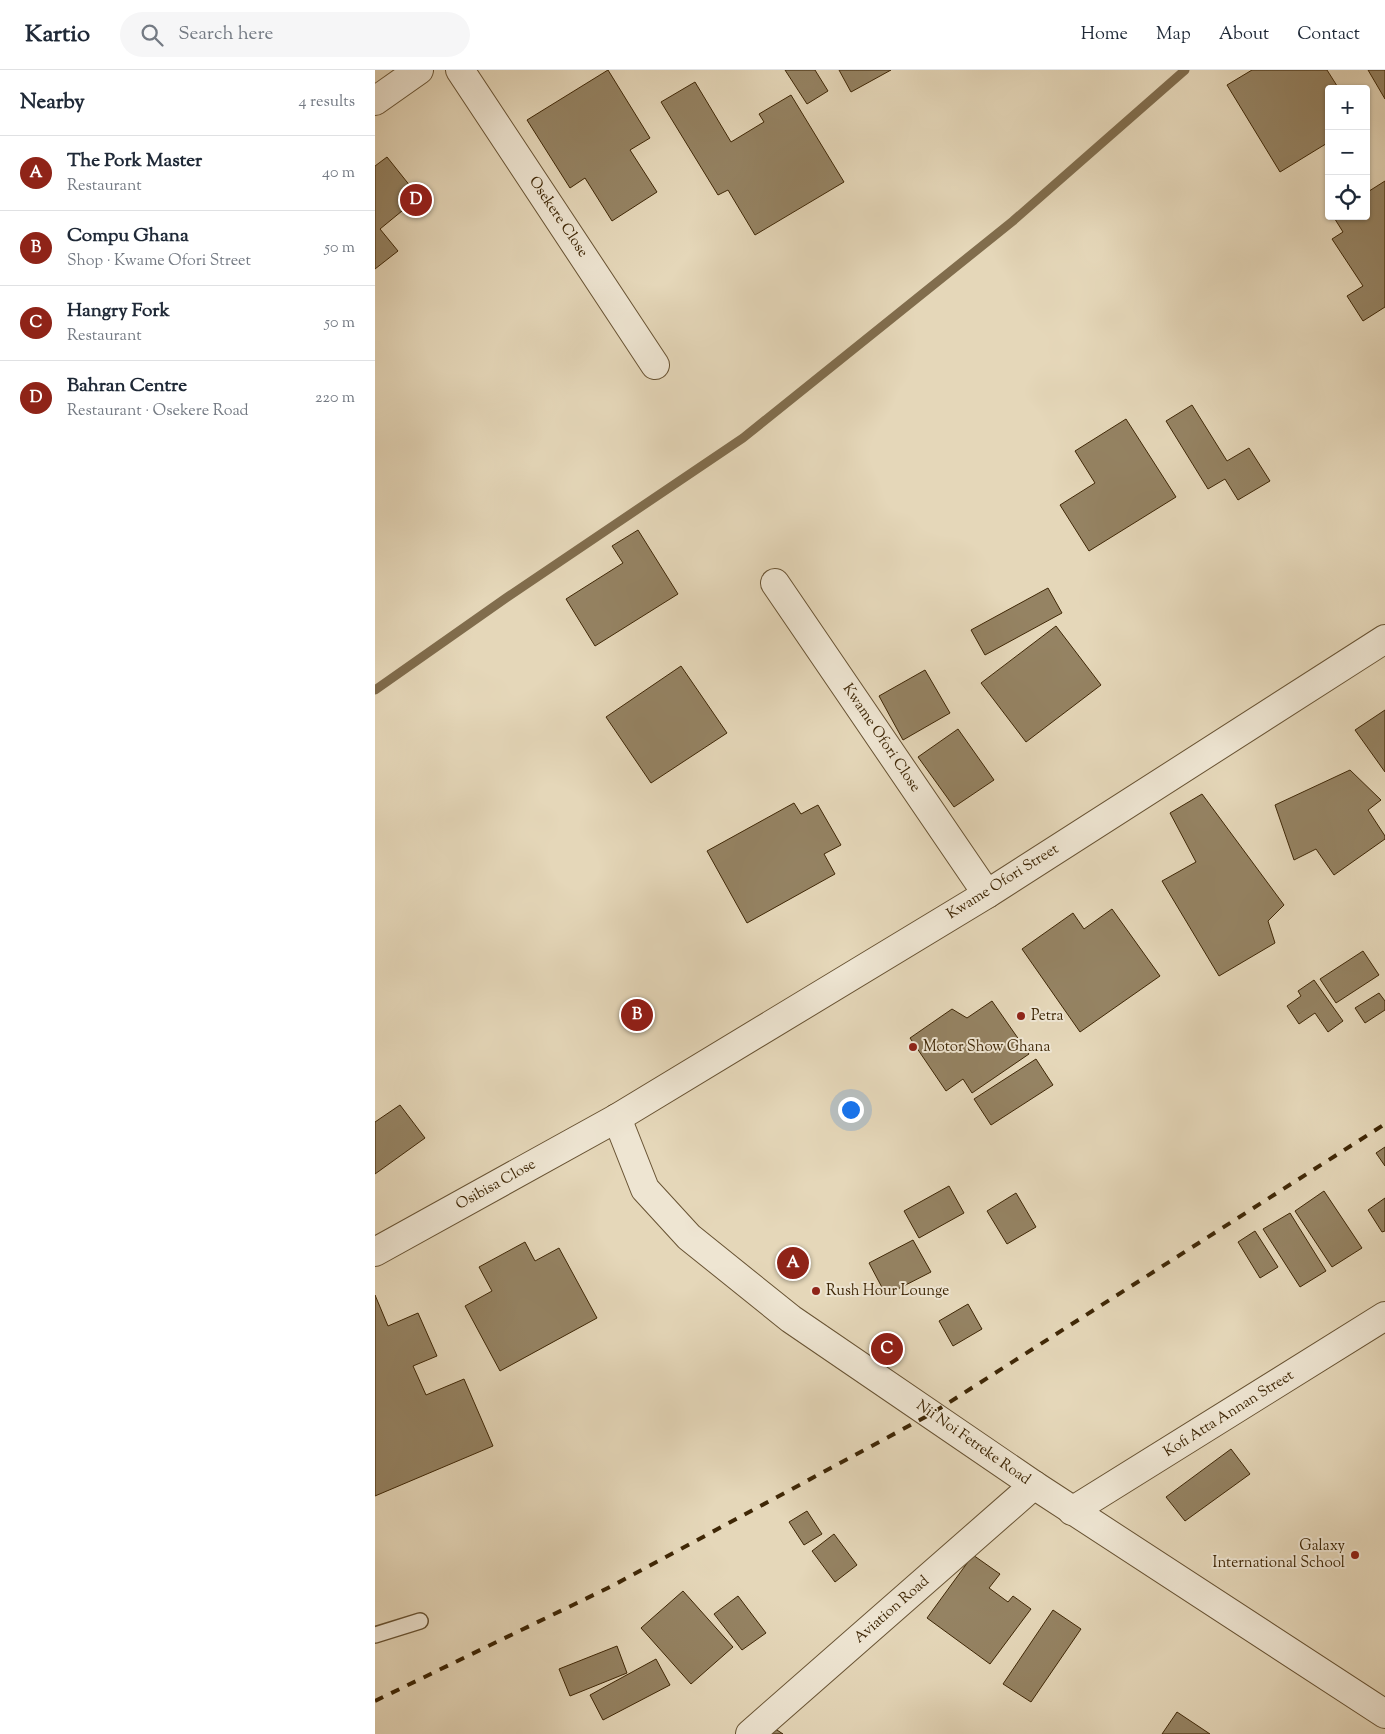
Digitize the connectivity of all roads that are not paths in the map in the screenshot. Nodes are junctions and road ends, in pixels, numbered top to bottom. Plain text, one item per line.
1 (419, 70) edge
2 (460, 70) edge
3 (375, 100) edge
4 (655, 365) dead end
5 (775, 583) dead end
6 (1385, 639) edge
7 (987, 894) junction
8 (617, 1118) junction
9 (375, 1252) edge
10 (1385, 1316) edge
11 (1034, 1485) junction
12 (1072, 1510) junction
13 (420, 1621) dead end
14 (375, 1635) edge
15 (1385, 1714) edge
16 (750, 1734) edge

1 - 3 street
2 - 4 street, Osekere Close
5 - 7 street, Kwame Ofori Close
6 - 7 street, Kwame Ofori Street
7 - 8 street, Kwame Ofori Street
8 - 9 street, Osibisa Close
8 - 11 street, Nii Noi Fetreke Road
10 - 12 street, Kofi Atta Annan Street
11 - 12 street, Nii Noi Fetreke Road
11 - 16 street, Aviation Road
12 - 15 street, Nii Noi Fetreke Road
13 - 14 lane

